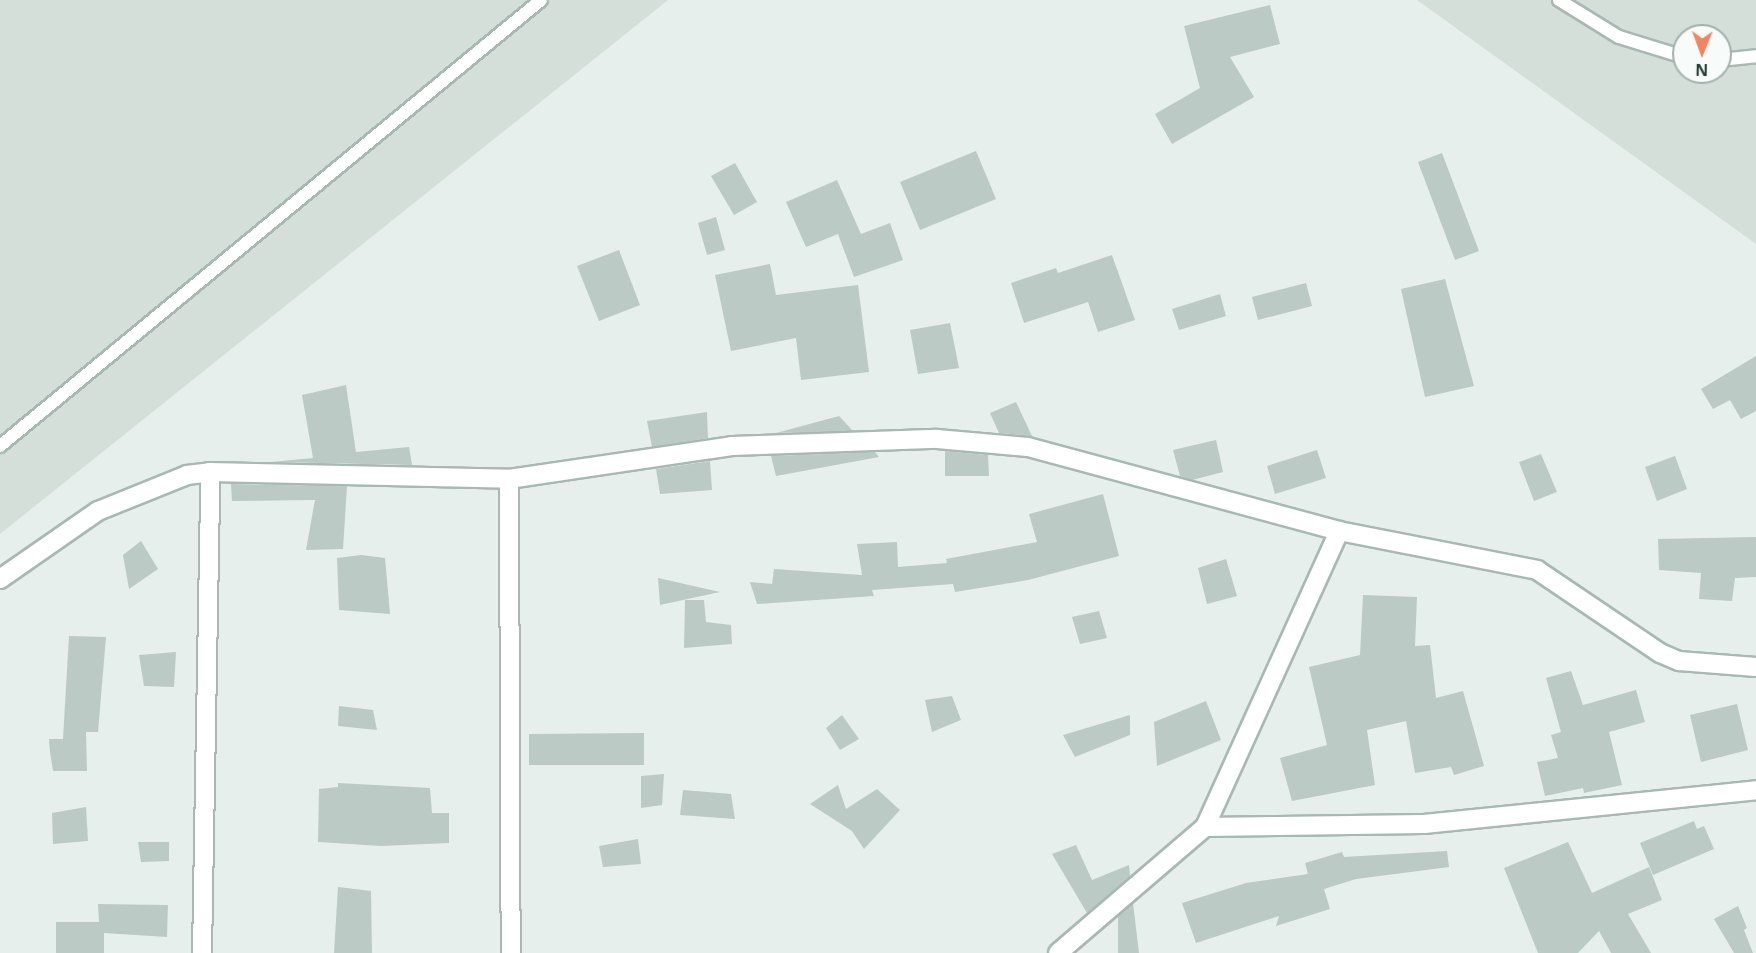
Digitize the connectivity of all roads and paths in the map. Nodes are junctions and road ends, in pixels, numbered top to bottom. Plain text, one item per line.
1 (541, 0) edge
2 (1559, 0) edge
3 (1672, 53) edge
4 (1756, 56) edge
5 (1732, 59) edge
6 (0, 447) edge
7 (210, 472) junction
8 (509, 479) junction
9 (1339, 531) junction
10 (0, 579) edge
11 (1756, 667) edge
12 (1756, 790) edge
13 (1205, 827) junction
14 (202, 953) edge
15 (511, 953) edge
16 (1058, 953) edge

1 - 6 lane
2 - 3 lane
4 - 5 lane
7 - 8 street
7 - 10 street
7 - 14 street
8 - 9 street
8 - 15 street
9 - 11 street
9 - 13 street
12 - 13 street
13 - 16 street

